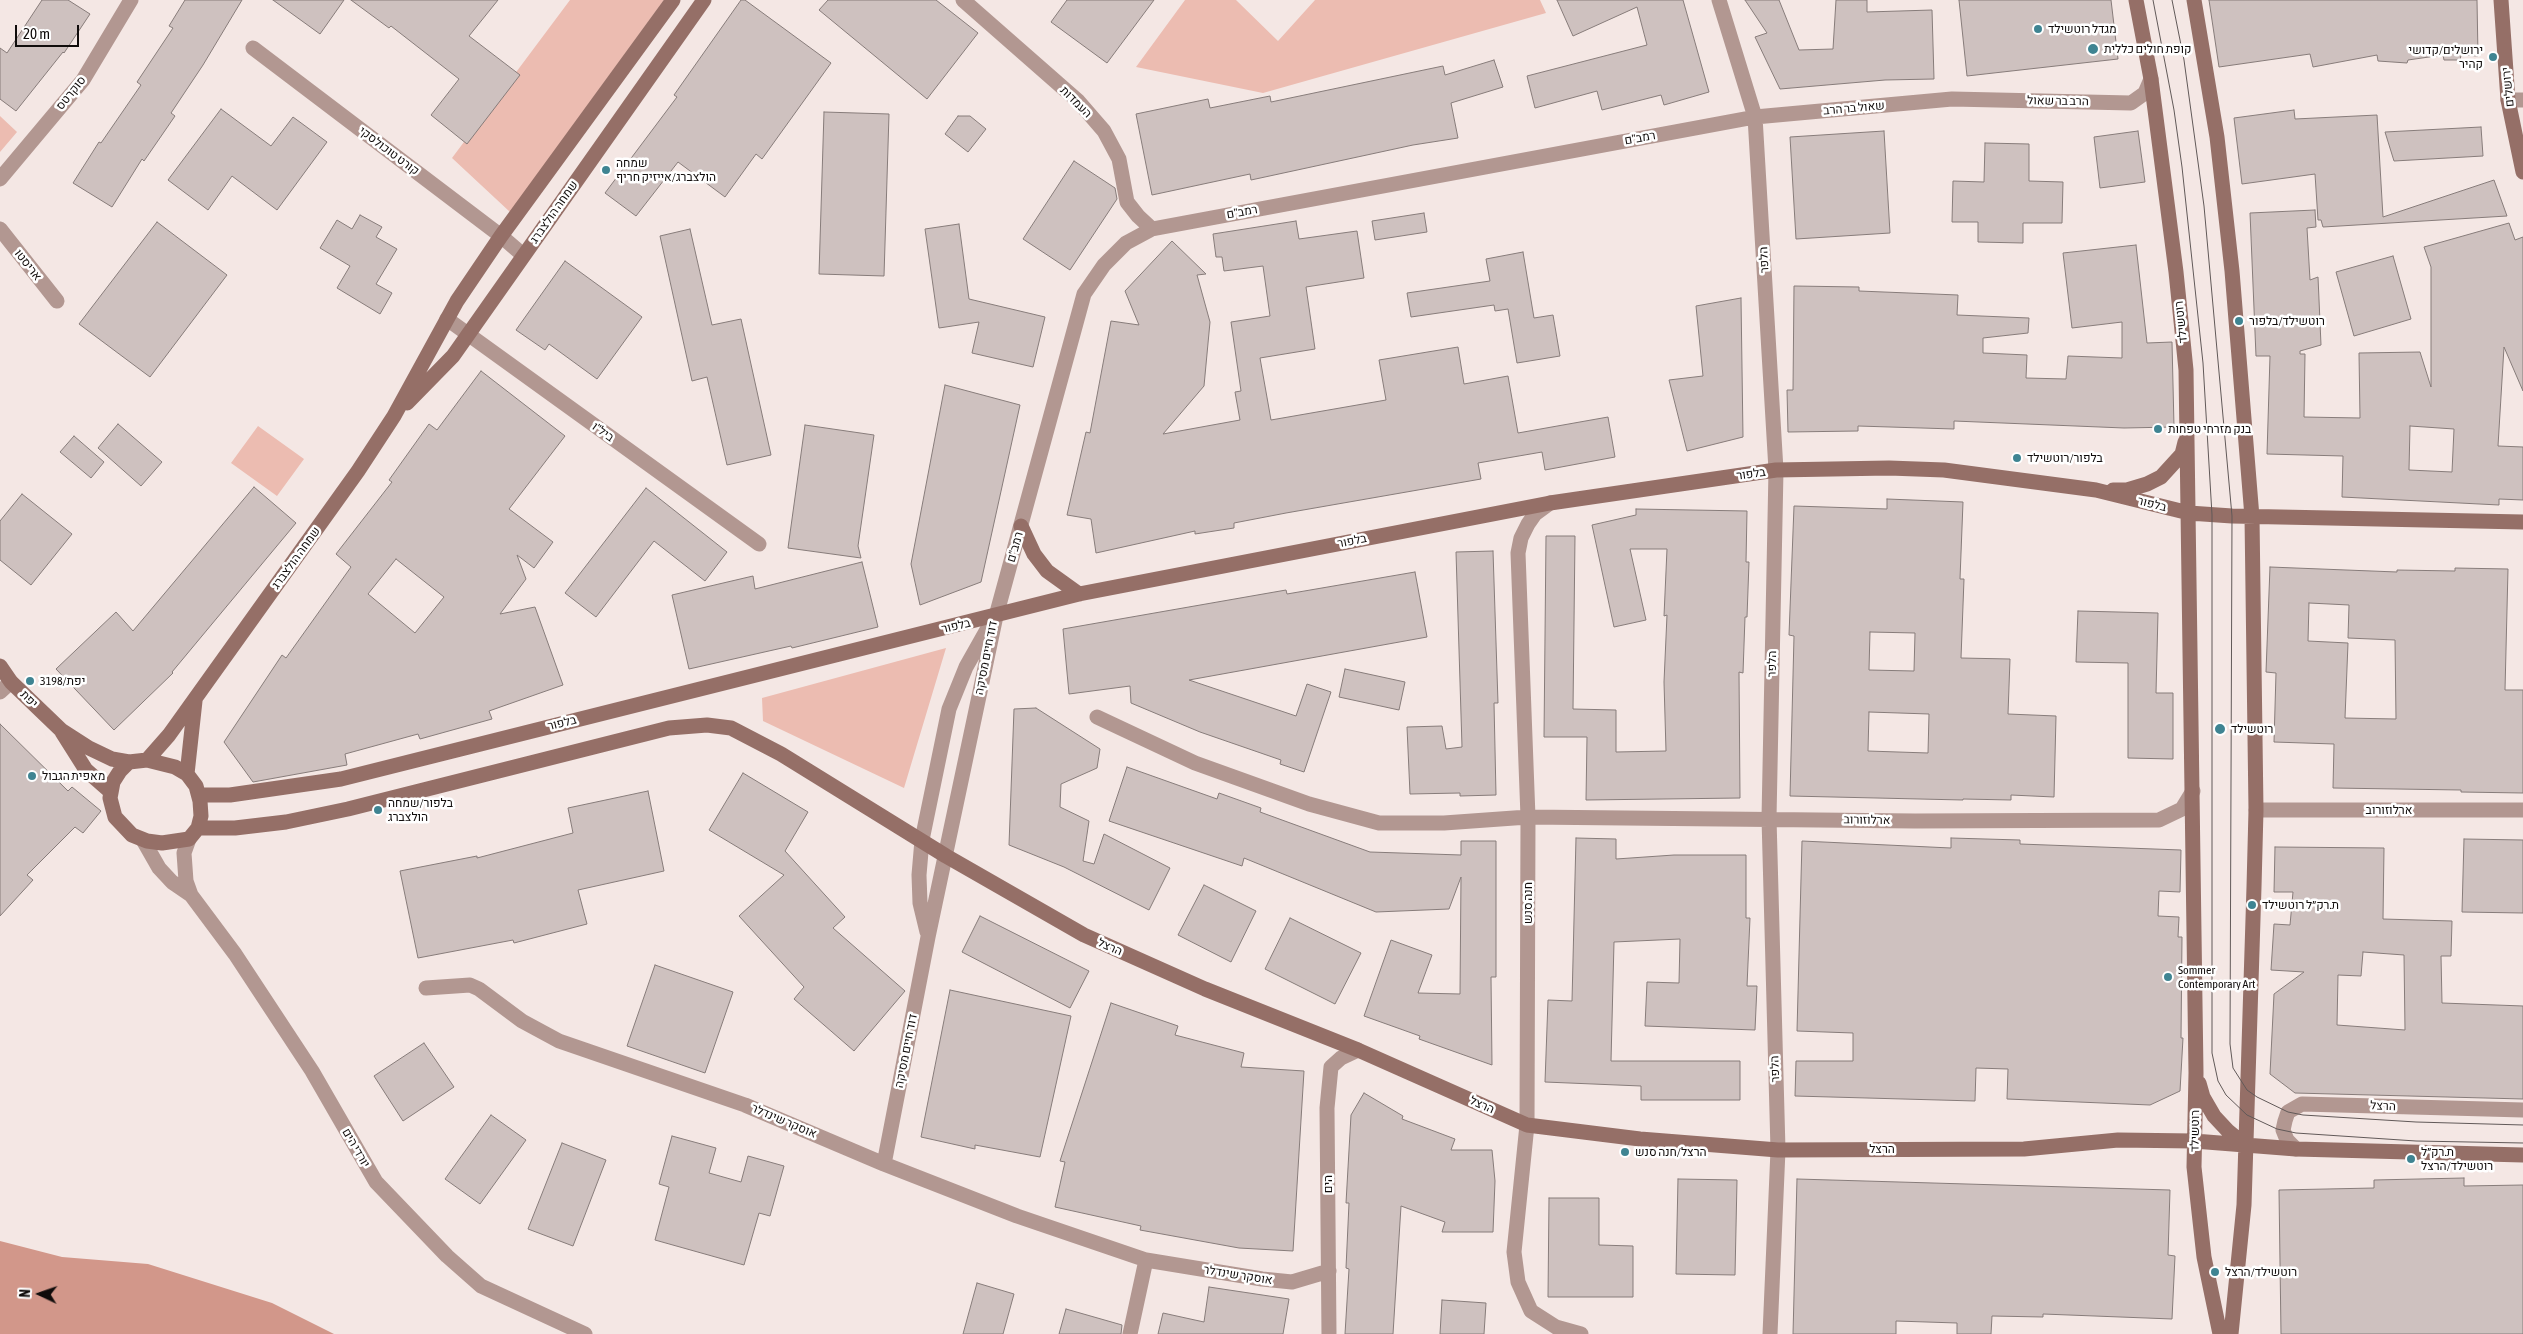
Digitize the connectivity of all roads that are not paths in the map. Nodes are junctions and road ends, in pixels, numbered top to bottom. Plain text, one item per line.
1 (131, 0) edge
2 (673, 0) edge
3 (704, 0) edge
4 (963, 0) edge
5 (1719, 0) edge
6 (2136, 0) edge
7 (2194, 0) edge
8 (2502, 0) edge
9 (253, 48) dead end
10 (2151, 79) junction
11 (1952, 99) joint
12 (2516, 100) edge
13 (1755, 117) junction
14 (2523, 172) edge
15 (0, 179) edge
16 (1152, 228) junction
17 (0, 230) edge
18 (501, 236) junction
19 (523, 255) junction
20 (57, 301) dead end
21 (447, 319) junction
22 (468, 334) junction
23 (394, 416) junction
24 (2188, 436) junction
25 (1776, 470) junction
26 (2096, 490) junction
27 (1550, 503) junction
28 (2189, 513) junction
29 (2252, 517) junction
30 (2523, 522) edge
31 (1021, 526) junction
32 (759, 544) dead end
33 (1079, 594) junction
34 (996, 616) junction
35 (0, 666) edge
36 (5, 687) edge
37 (196, 697) junction
38 (1097, 717) dead end
39 (61, 730) junction
40 (148, 760) junction
41 (130, 762) junction
42 (187, 774) junction
43 (2193, 791) junction
44 (111, 792) junction
45 (199, 795) junction
46 (2256, 810) junction
47 (2523, 810) edge
48 (1528, 817) junction
49 (1768, 818) junction
50 (194, 834) junction
51 (143, 840) junction
52 (922, 840) junction
53 (946, 856) junction
54 (191, 895) junction
55 (928, 937) junction
56 (426, 988) dead end
57 (1358, 1050) junction
58 (2196, 1073) junction
59 (2523, 1110) edge
60 (1527, 1125) junction
61 (2194, 1141) junction
62 (2245, 1144) junction
63 (2296, 1149) junction
64 (1778, 1150) junction
65 (2523, 1155) edge
66 (884, 1164) junction
67 (1146, 1260) junction
68 (1329, 1271) junction
69 (586, 1334) edge
70 (1130, 1334) edge
71 (1329, 1334) edge
72 (1581, 1334) edge
73 (1770, 1334) edge
74 (2220, 1334) edge
75 (2231, 1334) edge

1 - 15 street, סוקרטס
2 - 18 street, שמחה הולצברג
3 - 19 street, שמחה הולצברג
4 - 16 street, העמדות
5 - 13 street, הלפר
6 - 10 street, רוטשילד
7 - 29 street
8 - 12 street, ירושלים
9 - 18 street, קורט טוכולסקי
10 - 11 street, הרב בר שאול
10 - 24 street, רוטשילד
11 - 13 street, שאול בר הרב
12 - 14 street, ירושלים
13 - 16 street, רמב"ם
13 - 25 street, הלפר
16 - 31 street, רמב"ם
17 - 20 street, אריסטו
18 - 19 street, קורט טוכולסקי
18 - 21 street, שמחה הולצברג
19 - 22 street, שמחה הולצברג
21 - 22 street, ביל"ו
21 - 23 street, שמחה הולצברג
22 - 23 street, שמחה הולצברג
22 - 32 street, ביל"ו
23 - 37 street, שמחה הולצברג
24 - 26 street
24 - 28 street, רוטשילד
25 - 26 street, בלפור
25 - 27 street, בלפור
25 - 49 street, הלפר
26 - 28 street, בלפור
27 - 33 street, בלפור
27 - 48 street, חנה סנש
28 - 29 street, בלפור
28 - 43 street, רוטשילד
29 - 30 street, בלפור
29 - 46 street
31 - 33 street
31 - 34 street, רמב"ם
33 - 34 street, בלפור
34 - 45 street, בלפור
34 - 52 street, דוד חיים מסיקה
34 - 53 street, דוד חיים מסיקה
35 - 36 street, יפת
36 - 39 street, יפת
37 - 40 street, שמחה הולצברג
37 - 42 street, שמחה הולצברג
38 - 48 street, ארלוזורוב
39 - 41 street, יפת
39 - 44 street, יפת
40 - 41 street
40 - 42 street
41 - 44 street
42 - 45 street
43 - 49 street, ארלוזורוב
43 - 58 street, רוטשילד
44 - 51 street
45 - 50 street
46 - 47 street, ארלוזורוב
46 - 62 street
48 - 49 street, ארלוזורוב
48 - 60 street, חנה סנש
49 - 64 street, הלפר
50 - 51 street
50 - 52 street, הרצל
50 - 54 street, יורדי הים
51 - 54 street, יורדי הים
52 - 53 street, הרצל
52 - 55 street, דוד חיים מסיקה
53 - 55 street, דוד חיים מסיקה
53 - 57 street, הרצל
54 - 69 street, יורדי הים
55 - 66 street, דוד חיים מסיקה
56 - 66 street, אוסקר שינדלר
57 - 60 street, הרצל
57 - 68 street, הים
58 - 61 street, רוטשילד
58 - 62 street
59 - 63 street, הרצל
60 - 64 street, הרצל
60 - 72 street, חנה סנש
61 - 62 street, הרצל
61 - 64 street, הרצל
61 - 74 street, רוטשילד
62 - 63 street, הרצל
62 - 75 street
63 - 65 street, הרצל
64 - 73 street, הלפר
66 - 67 street, אוסקר שינדלר
67 - 68 street, אוסקר שינדלר
67 - 70 street
68 - 71 street, הים

